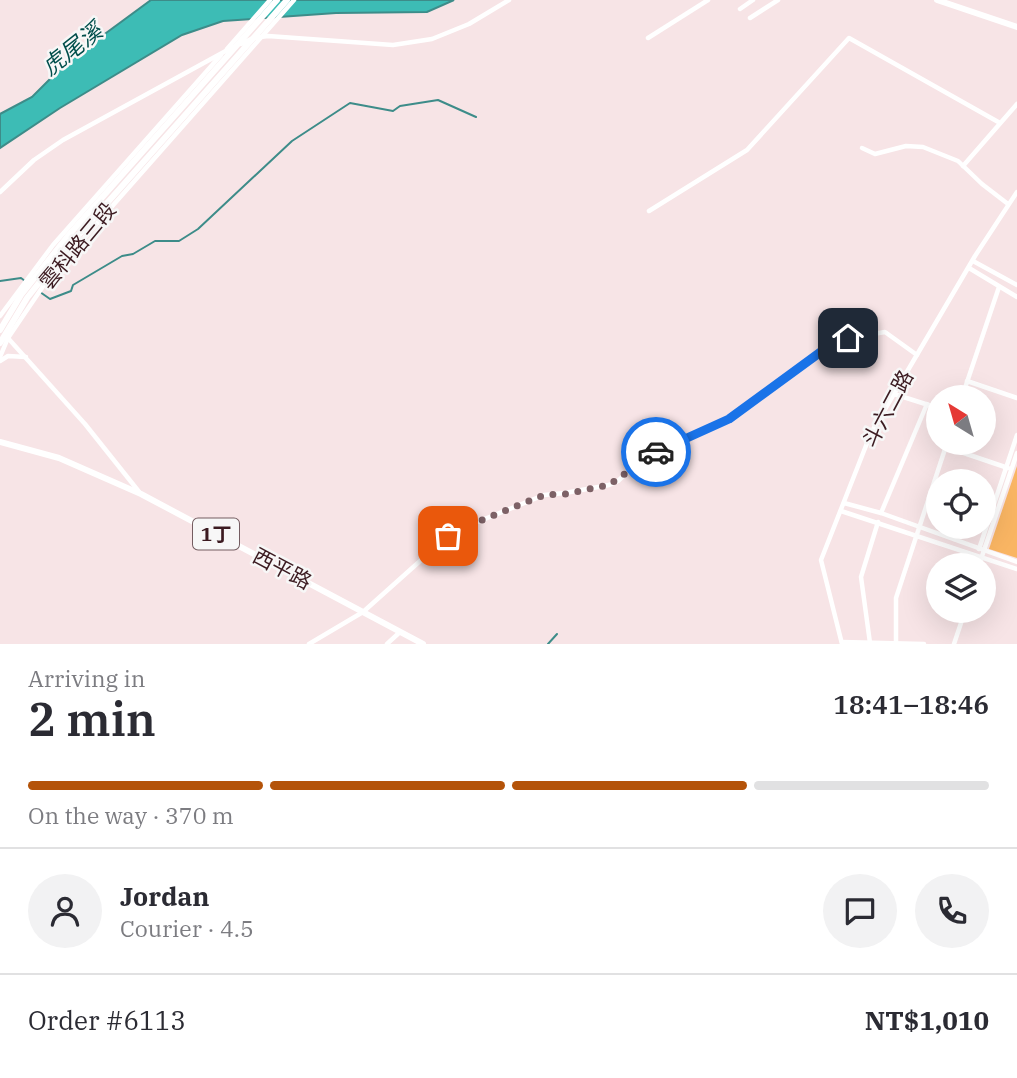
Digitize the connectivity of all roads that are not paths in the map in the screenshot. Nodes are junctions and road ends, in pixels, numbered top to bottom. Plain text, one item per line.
1 (271, 0) edge
2 (277, 0) edge
3 (287, 0) edge
4 (294, 0) edge
5 (509, 0) edge
6 (708, 0) edge
7 (753, 0) edge
8 (778, 0) edge
9 (937, 0) edge
10 (740, 9) dead end
11 (750, 18) dead end
12 (1017, 27) edge
13 (648, 38) dead end
14 (1017, 104) edge
15 (1000, 123) junction
16 (160, 137) junction
17 (862, 148) dead end
18 (963, 166) junction
19 (0, 192) edge
20 (1017, 192) edge
21 (1009, 204) junction
22 (649, 211) dead end
23 (973, 261) junction
24 (969, 268) junction
25 (1017, 285) edge
26 (999, 287) junction
27 (19, 294) junction
28 (1017, 297) edge
29 (0, 316) edge
30 (3, 333) edge
31 (0, 344) edge
32 (917, 355) junction
33 (26, 357) junction
34 (0, 359) edge
35 (967, 381) junction
36 (966, 385) edge
37 (894, 394) junction
38 (1017, 398) edge
39 (926, 404) edge
40 (926, 406) edge
41 (1017, 435) edge
42 (0, 442) edge
43 (1017, 453) edge
44 (943, 455) edge
45 (972, 455) edge
46 (1009, 469) junction
47 (141, 494) junction
48 (844, 503) junction
49 (841, 511) junction
50 (881, 513) junction
51 (878, 522) junction
52 (919, 527) junction
53 (917, 535) junction
54 (982, 550) junction
55 (969, 553) edge
56 (982, 553) edge
57 (996, 562) edge
58 (1017, 562) edge
59 (1017, 569) edge
60 (363, 612) junction
61 (961, 623) edge
62 (400, 632) junction
63 (842, 643) edge
64 (870, 643) edge
65 (896, 643) edge
66 (309, 644) edge
67 (387, 644) edge
68 (424, 644) edge
69 (924, 644) edge
70 (954, 644) edge

1 - 16 street
2 - 16 main road
3 - 16 main road
4 - 16 street
5 - 19 street
6 - 13 street
7 - 10 street
8 - 11 street
9 - 12 main road
14 - 15 street
15 - 18 street
15 - 22 street
16 - 27 main road, 雲科路三段
16 - 30 main road, 雲科路三段
17 - 18 street
18 - 21 street
20 - 21 street, 斗六二路
21 - 23 street, 斗六二路
23 - 24 street, 斗六二路
23 - 25 street
24 - 26 street
24 - 32 street, 斗六二路
26 - 28 street
26 - 35 street
27 - 29 street, 雲科路三段
27 - 30 main road, 雲科路三段
30 - 31 main road, 雲科路三段
30 - 33 street, 西平路
30 - 34 street, 雲科路三段
32 - 37 street, 斗六二路
32 - 60 street
33 - 34 street
33 - 47 street, 西平路
35 - 36 street
35 - 38 street
37 - 39 street
37 - 48 street, 斗六二路
40 - 50 street
41 - 46 street
42 - 47 main road, 西平路 / 1丁
43 - 46 street
44 - 52 street
45 - 46 street
46 - 54 street
47 - 60 main road, 西平路 / 1丁
48 - 49 street, 斗六二路
48 - 50 street
49 - 51 street
49 - 63 street, 斗六二路
50 - 52 street
51 - 53 street
51 - 64 street
52 - 53 street
52 - 54 street
53 - 55 street
53 - 65 street
54 - 56 street
54 - 58 street
57 - 59 street
60 - 62 main road, 西平路 / 1丁
60 - 66 street
61 - 70 street
62 - 67 street
62 - 68 main road, 西平路 / 1丁
63 - 64 street
64 - 65 street
65 - 69 street

